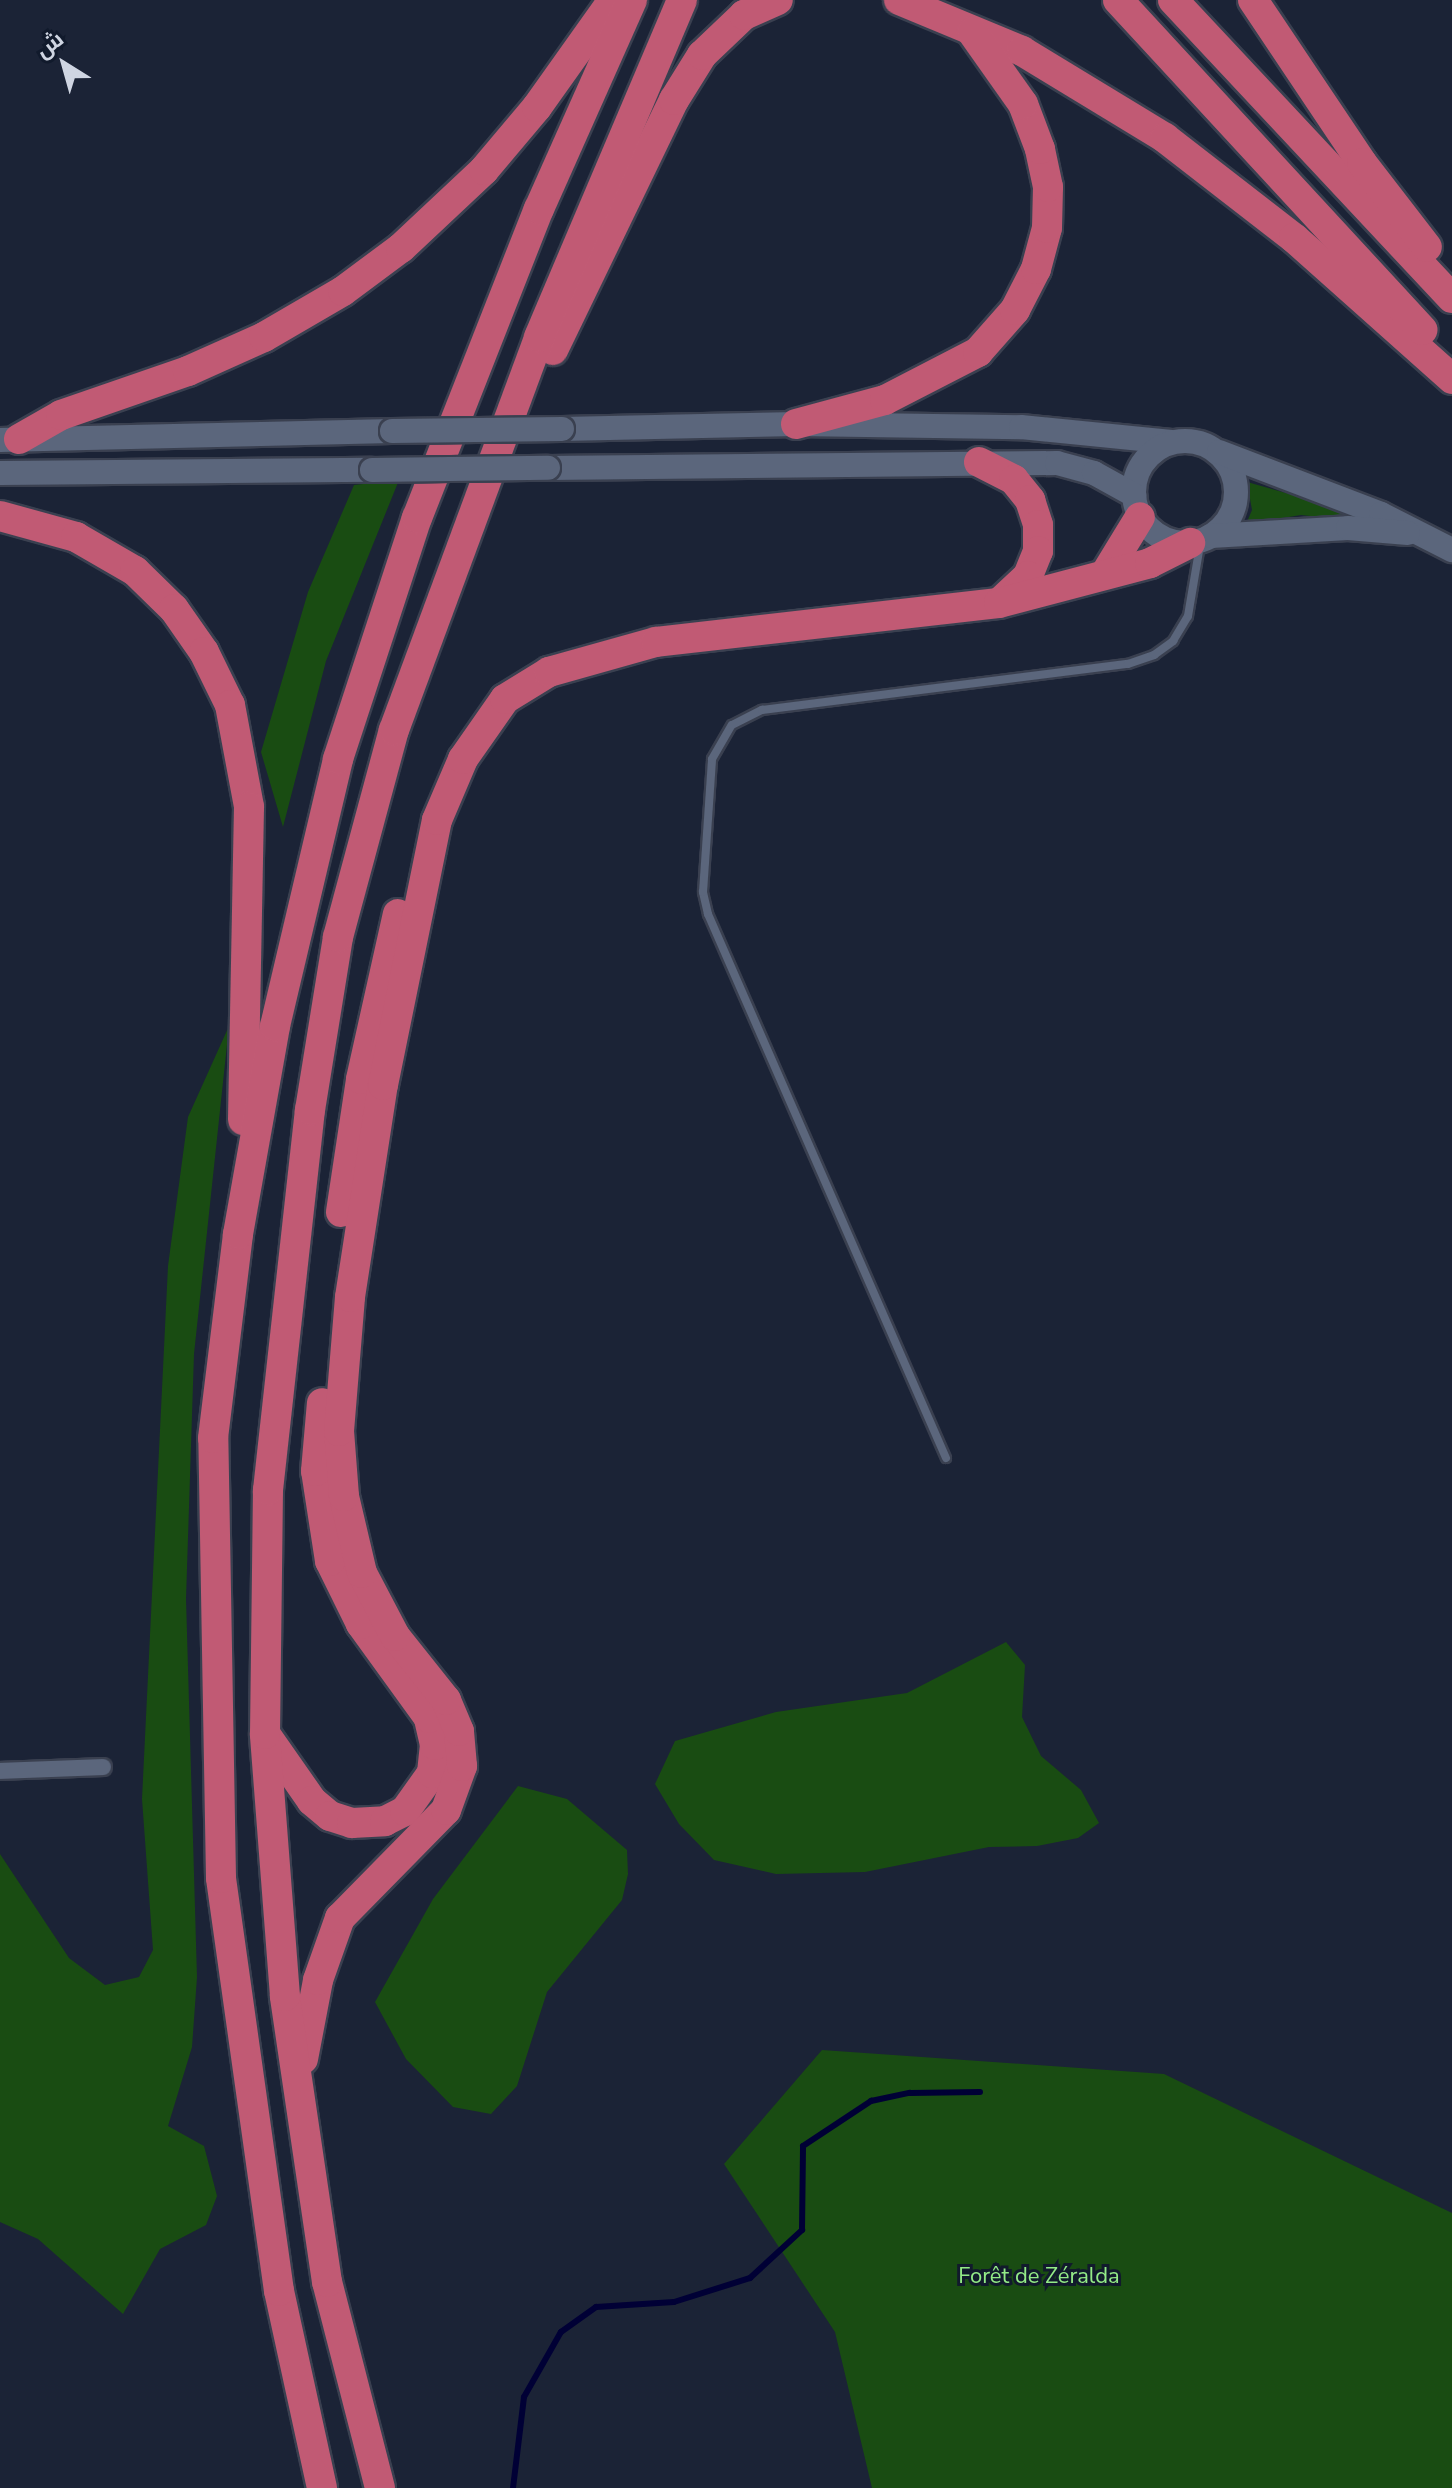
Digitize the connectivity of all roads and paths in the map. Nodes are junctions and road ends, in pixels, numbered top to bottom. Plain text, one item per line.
1 (613, 0) edge
2 (632, 0) edge
3 (682, 0) edge
4 (778, 0) edge
5 (899, 0) edge
6 (1118, 0) edge
7 (1173, 0) edge
8 (1253, 0) edge
9 (966, 24) junction
10 (1452, 276) edge
11 (1452, 298) edge
12 (1452, 359) edge
13 (1452, 379) edge
14 (510, 414) junction
15 (796, 424) junction
16 (10, 440) edge
17 (1171, 442) junction
18 (1218, 452) junction
19 (979, 462) junction
20 (0, 473) edge
21 (1137, 506) junction
22 (0, 516) edge
23 (1419, 534) junction
24 (1201, 540) junction
25 (1452, 550) edge
26 (1107, 571) junction
27 (999, 603) junction
28 (656, 642) junction
29 (238, 1234) junction
30 (946, 1458) dead end
31 (265, 1734) junction
32 (103, 1767) dead end
33 (0, 1771) edge
34 (299, 2085) junction
35 (322, 2488) edge
36 (380, 2488) edge

1 - 16 highway
2 - 29 highway
3 - 14 highway
4 - 14 highway
5 - 9 highway
6 - 12 highway
7 - 11 highway
8 - 10 highway
9 - 13 highway
9 - 15 highway
14 - 31 highway
15 - 16 main road, bridge
15 - 17 main road
17 - 18 main road
17 - 21 main road
18 - 23 main road
18 - 24 main road
19 - 20 main road, bridge
19 - 21 main road
19 - 27 highway
21 - 24 main road
21 - 26 highway
22 - 29 highway
23 - 24 main road
23 - 25 main road
24 - 26 highway
24 - 30 lane
26 - 27 highway
27 - 28 highway
28 - 31 highway
28 - 34 highway
29 - 35 highway
31 - 34 highway
32 - 33 street
34 - 36 highway

